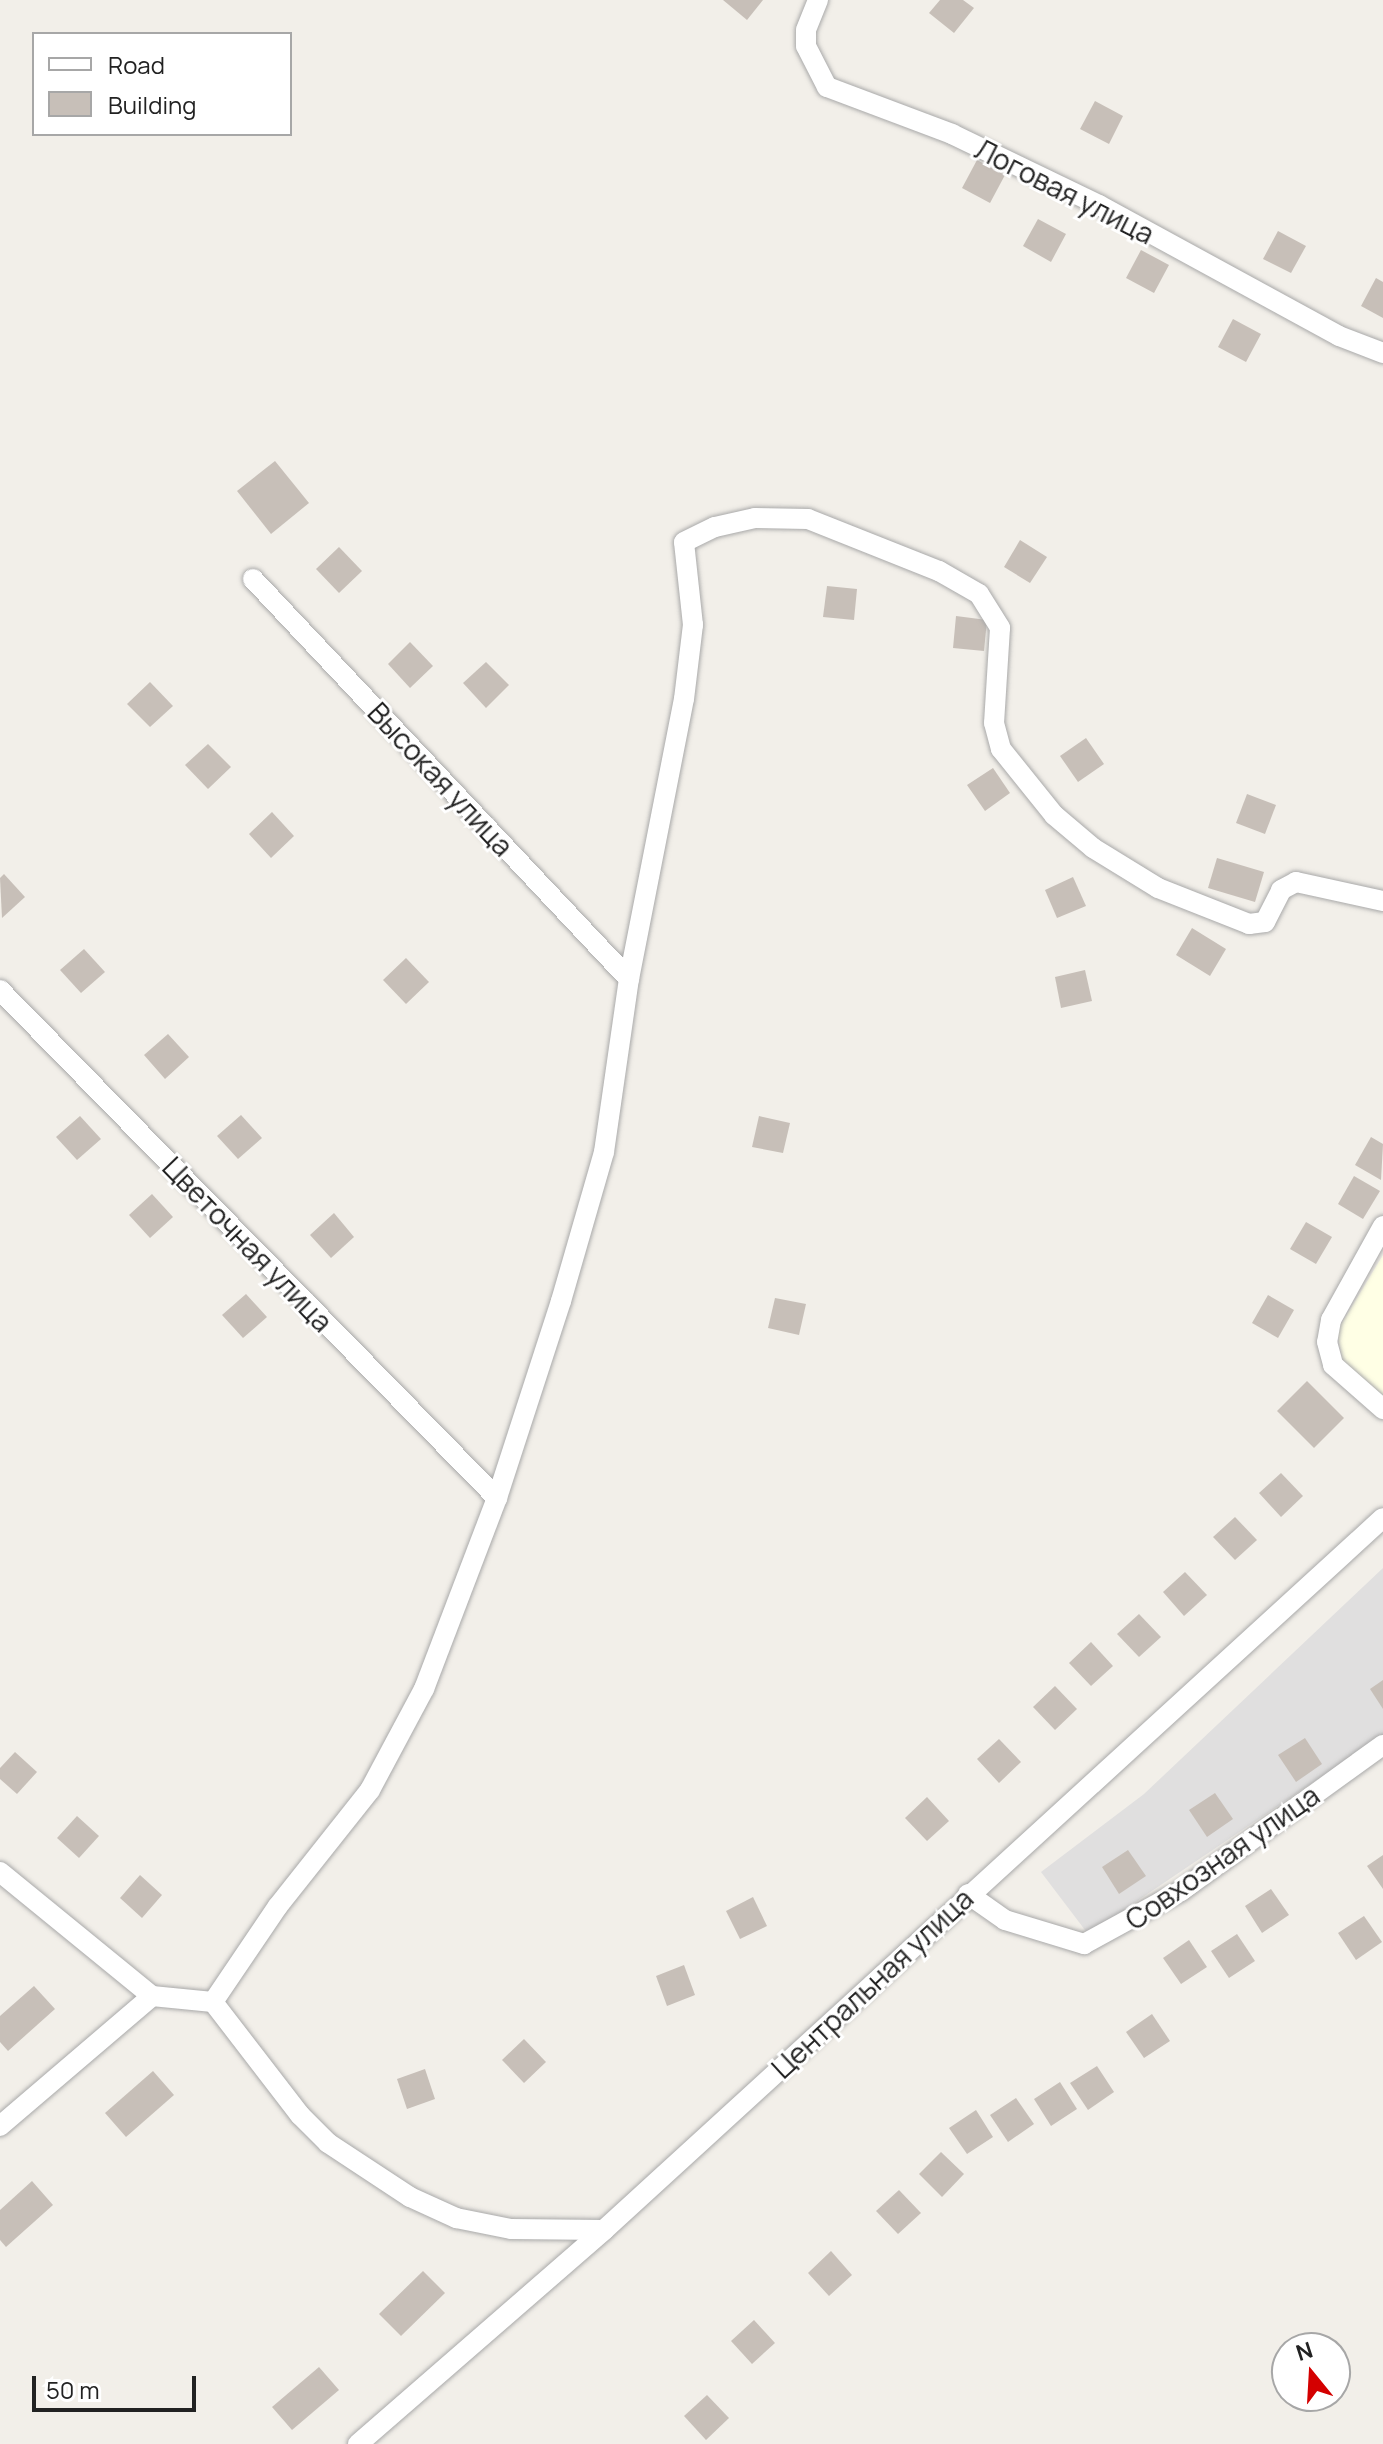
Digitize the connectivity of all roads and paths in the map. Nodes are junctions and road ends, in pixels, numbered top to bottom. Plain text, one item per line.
1 (818, 0) edge
2 (1383, 353) edge
3 (253, 579) dead end
4 (1383, 901) edge
5 (629, 979) junction
6 (0, 990) edge
7 (1383, 1226) edge
8 (1383, 1409) edge
9 (497, 1498) junction
10 (1383, 1518) edge
11 (1383, 1745) edge
12 (0, 1872) edge
13 (968, 1894) junction
14 (152, 1996) junction
15 (213, 2002) junction
16 (0, 2126) edge
17 (604, 2230) junction
18 (358, 2444) edge

1 - 2 street, Логовая улица
3 - 5 street, Высокая улица
4 - 5 street
5 - 9 street
6 - 9 street, Цветочная улица
7 - 8 street
9 - 15 street
10 - 13 street, Центральная улица
11 - 13 street, Совхозная улица
12 - 14 street
13 - 17 street, Центральная улица
14 - 15 street
14 - 16 street
15 - 17 street
17 - 18 street, Центральная улица

